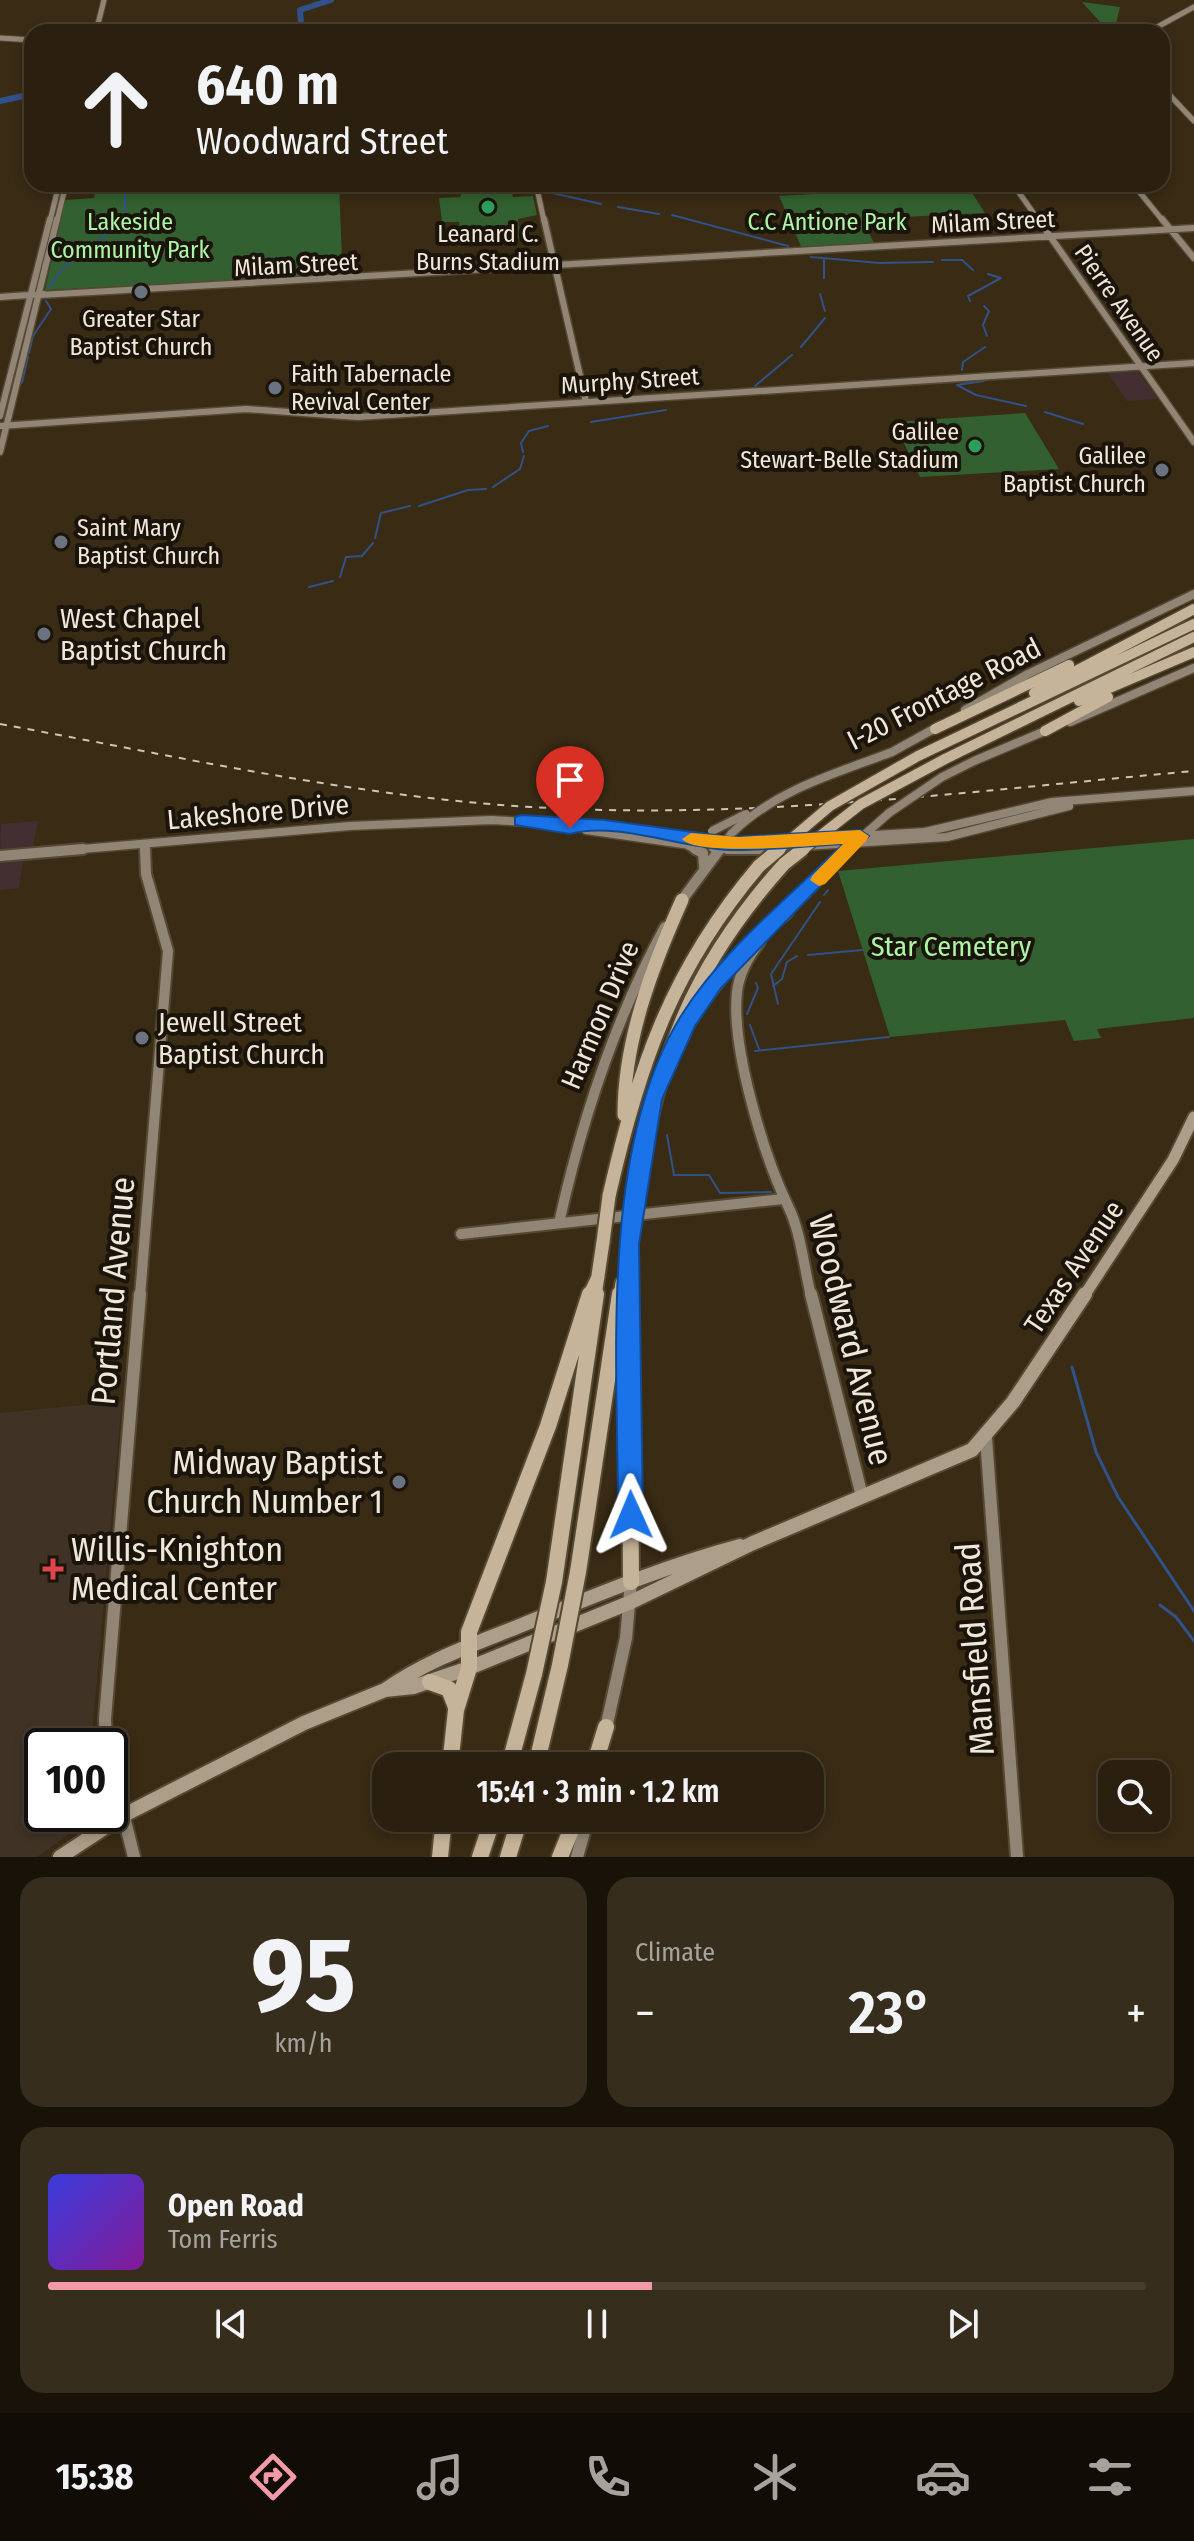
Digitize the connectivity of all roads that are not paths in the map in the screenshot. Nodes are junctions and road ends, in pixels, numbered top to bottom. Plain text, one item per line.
1 (106, 3) edge
2 (1194, 7) edge
3 (99, 24) edge
4 (104, 24) edge
5 (1163, 24) edge
6 (0, 38) edge
7 (24, 40) edge
8 (1170, 96) edge
9 (1194, 121) edge
10 (57, 192) edge
11 (64, 192) edge
12 (538, 192) edge
13 (1019, 192) edge
14 (1140, 192) edge
15 (1194, 228) edge
16 (1170, 229) junction
17 (1050, 236) junction
18 (1194, 258) edge
19 (554, 267) junction
20 (36, 295) junction
21 (0, 297) edge
22 (1194, 361) edge
23 (1140, 365) junction
24 (586, 402) junction
25 (3, 422) edge
26 (1194, 442) edge
27 (0, 452) edge
28 (1194, 594) edge
29 (1194, 606) edge
30 (1194, 624) edge
31 (1194, 637) edge
32 (1194, 652) edge
33 (1178, 659) junction
34 (1194, 668) edge
35 (935, 729) junction
36 (1045, 731) junction
37 (979, 741) junction
38 (937, 747) junction
39 (1194, 791) edge
40 (1096, 800) junction
41 (766, 803) junction
42 (889, 813) junction
43 (521, 821) junction
44 (644, 831) junction
45 (906, 833) junction
46 (857, 840) junction
47 (897, 841) junction
48 (145, 844) junction
49 (684, 844) junction
50 (721, 846) junction
51 (0, 856) edge
52 (837, 861) junction
53 (703, 868) junction
54 (682, 900) junction
55 (786, 912) junction
56 (652, 1099) junction
57 (1194, 1117) edge
58 (625, 1123) junction
59 (783, 1199) junction
60 (559, 1223) junction
61 (461, 1234) dead end
62 (629, 1244) junction
63 (598, 1277) junction
64 (986, 1438) junction
65 (862, 1496) junction
66 (753, 1543) junction
67 (631, 1582) junction
68 (631, 1602) junction
69 (468, 1647) junction
70 (469, 1668) junction
71 (430, 1682) junction
72 (385, 1690) junction
73 (456, 1710) junction
74 (606, 1727) joint
75 (106, 1728) edge
76 (452, 1752) edge
77 (513, 1752) edge
78 (539, 1752) edge
79 (600, 1752) edge
80 (128, 1813) edge
81 (89, 1832) edge
82 (97, 1832) edge
83 (128, 1832) edge
84 (443, 1832) edge
85 (488, 1832) edge
86 (516, 1832) edge
87 (570, 1832) edge
88 (584, 1832) edge
89 (88, 1838) junction
90 (60, 1857) edge
91 (134, 1857) edge
92 (440, 1857) edge
93 (480, 1857) edge
94 (508, 1857) edge
95 (560, 1857) edge
96 (577, 1857) edge
97 (1017, 1857) edge

1 - 3 main road
1 - 4 main road
2 - 5 main road
6 - 7 main road
8 - 9 main road
10 - 20 main road
11 - 20 main road
12 - 19 main road
13 - 17 main road, Pierre Avenue
14 - 16 main road
15 - 16 main road, Milam Street
16 - 17 main road, Milam Street
16 - 18 main road
17 - 19 main road, Milam Street
17 - 23 main road, Pierre Avenue
19 - 20 main road, Milam Street
19 - 24 main road
20 - 21 main road, Milam Street
20 - 25 main road
22 - 23 main road, Murphy Street
23 - 24 main road, Murphy Street
23 - 26 main road, Pierre Avenue
24 - 25 main road, Murphy Street
25 - 27 main road
28 - 35 main road, I-20 Frontage Road
29 - 35 highway
29 - 38 highway
30 - 38 highway
31 - 37 highway
32 - 33 highway
33 - 36 highway
33 - 37 highway
34 - 36 main road
35 - 41 main road, I-20 Frontage Road, bridge
36 - 42 main road, bridge
37 - 56 highway, bridge
38 - 58 highway, bridge
39 - 40 main road, Lakeshore Drive
40 - 45 main road, Lakeshore Drive
40 - 47 main road, Lakeshore Drive
41 - 44 main road, bridge
41 - 50 main road, I-20 Frontage Road, bridge
42 - 45 main road
42 - 46 main road
43 - 44 main road, Lakeshore Drive
43 - 48 main road, Lakeshore Drive
43 - 49 main road, Lakeshore Drive
44 - 50 main road, Lakeshore Drive
45 - 46 main road, Lakeshore Drive
46 - 47 main road, Lakeshore Drive
46 - 50 main road, Lakeshore Drive
46 - 52 main road
47 - 52 main road
48 - 51 main road, Lakeshore Drive
48 - 75 main road, Portland Avenue
49 - 50 main road, Lakeshore Drive
49 - 53 main road
50 - 53 main road, Harmon Drive
52 - 55 main road, Woodward Avenue
53 - 54 main road, Harmon Drive
54 - 58 highway
54 - 60 main road, Harmon Drive
55 - 56 highway
55 - 59 main road, Woodward Avenue
56 - 62 highway, bridge
57 - 64 main road, Texas Avenue
58 - 63 highway, bridge
59 - 60 main road
59 - 65 main road, Woodward Avenue
60 - 61 main road
62 - 67 highway
62 - 78 highway, bridge
63 - 69 highway
63 - 77 highway, bridge
64 - 65 main road
64 - 97 main road, Mansfield Road
65 - 66 main road
66 - 67 main road
66 - 68 main road
67 - 68 main road
67 - 69 main road
68 - 70 main road
68 - 74 main road
69 - 70 highway
69 - 72 main road
70 - 71 main road
70 - 73 highway
71 - 72 main road
71 - 73 highway
72 - 80 main road
73 - 76 highway
74 - 79 highway
81 - 89 main road
82 - 89 main road
83 - 91 main road
84 - 92 highway
85 - 93 highway
86 - 94 highway
87 - 95 highway
88 - 96 main road
89 - 90 main road

